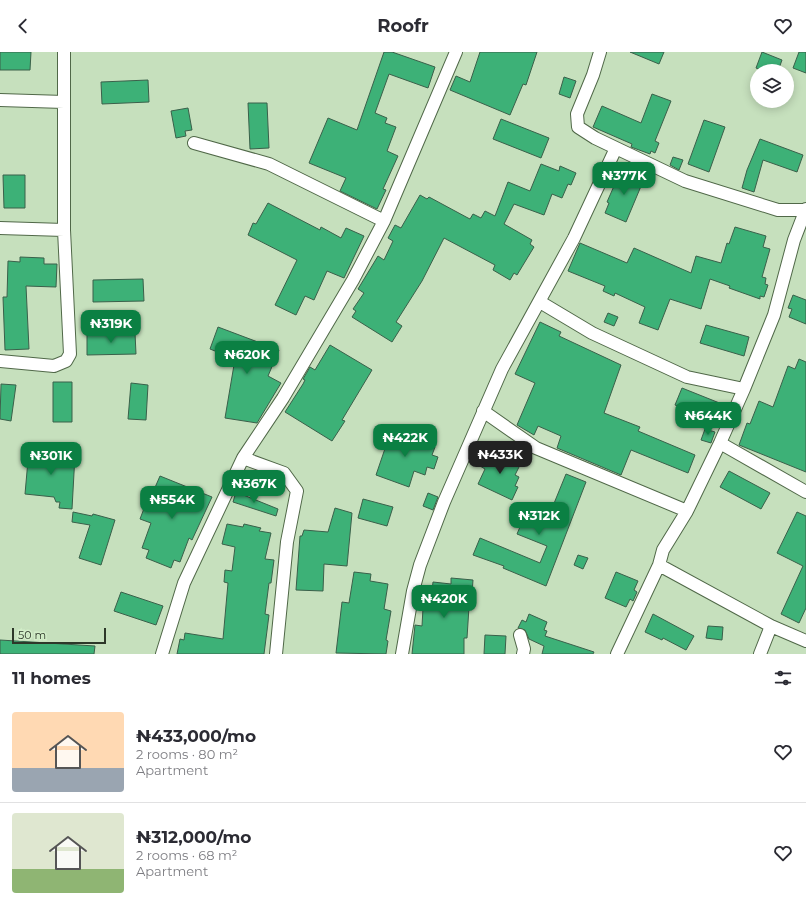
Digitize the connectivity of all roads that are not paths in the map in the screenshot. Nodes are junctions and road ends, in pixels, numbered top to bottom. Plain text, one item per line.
1 (64, 52) edge
2 (456, 52) edge
3 (600, 52) edge
4 (0, 100) edge
5 (64, 102) junction
6 (194, 143) dead end
7 (616, 148) junction
8 (806, 210) edge
9 (384, 220) junction
10 (0, 228) edge
11 (64, 230) junction
12 (540, 302) junction
13 (0, 361) edge
14 (744, 389) junction
15 (483, 411) junction
16 (720, 443) junction
17 (243, 458) junction
18 (806, 492) edge
19 (687, 511) junction
20 (659, 565) junction
21 (771, 626) junction
22 (520, 635) dead end
23 (806, 641) edge
24 (162, 654) edge
25 (276, 654) edge
26 (402, 654) edge
27 (523, 654) edge
28 (617, 654) edge
29 (760, 654) edge

1 - 5 street
2 - 9 street
3 - 7 street
4 - 5 street
5 - 11 street
6 - 9 street
7 - 8 street
7 - 12 street
8 - 14 street
9 - 17 street
10 - 11 street
11 - 13 street
12 - 14 street
12 - 15 street
14 - 16 street
15 - 19 street
15 - 26 street
16 - 18 street
16 - 19 street
17 - 24 street
17 - 25 street
19 - 20 street
20 - 21 street
20 - 28 street
21 - 23 street
21 - 29 street
22 - 27 street

